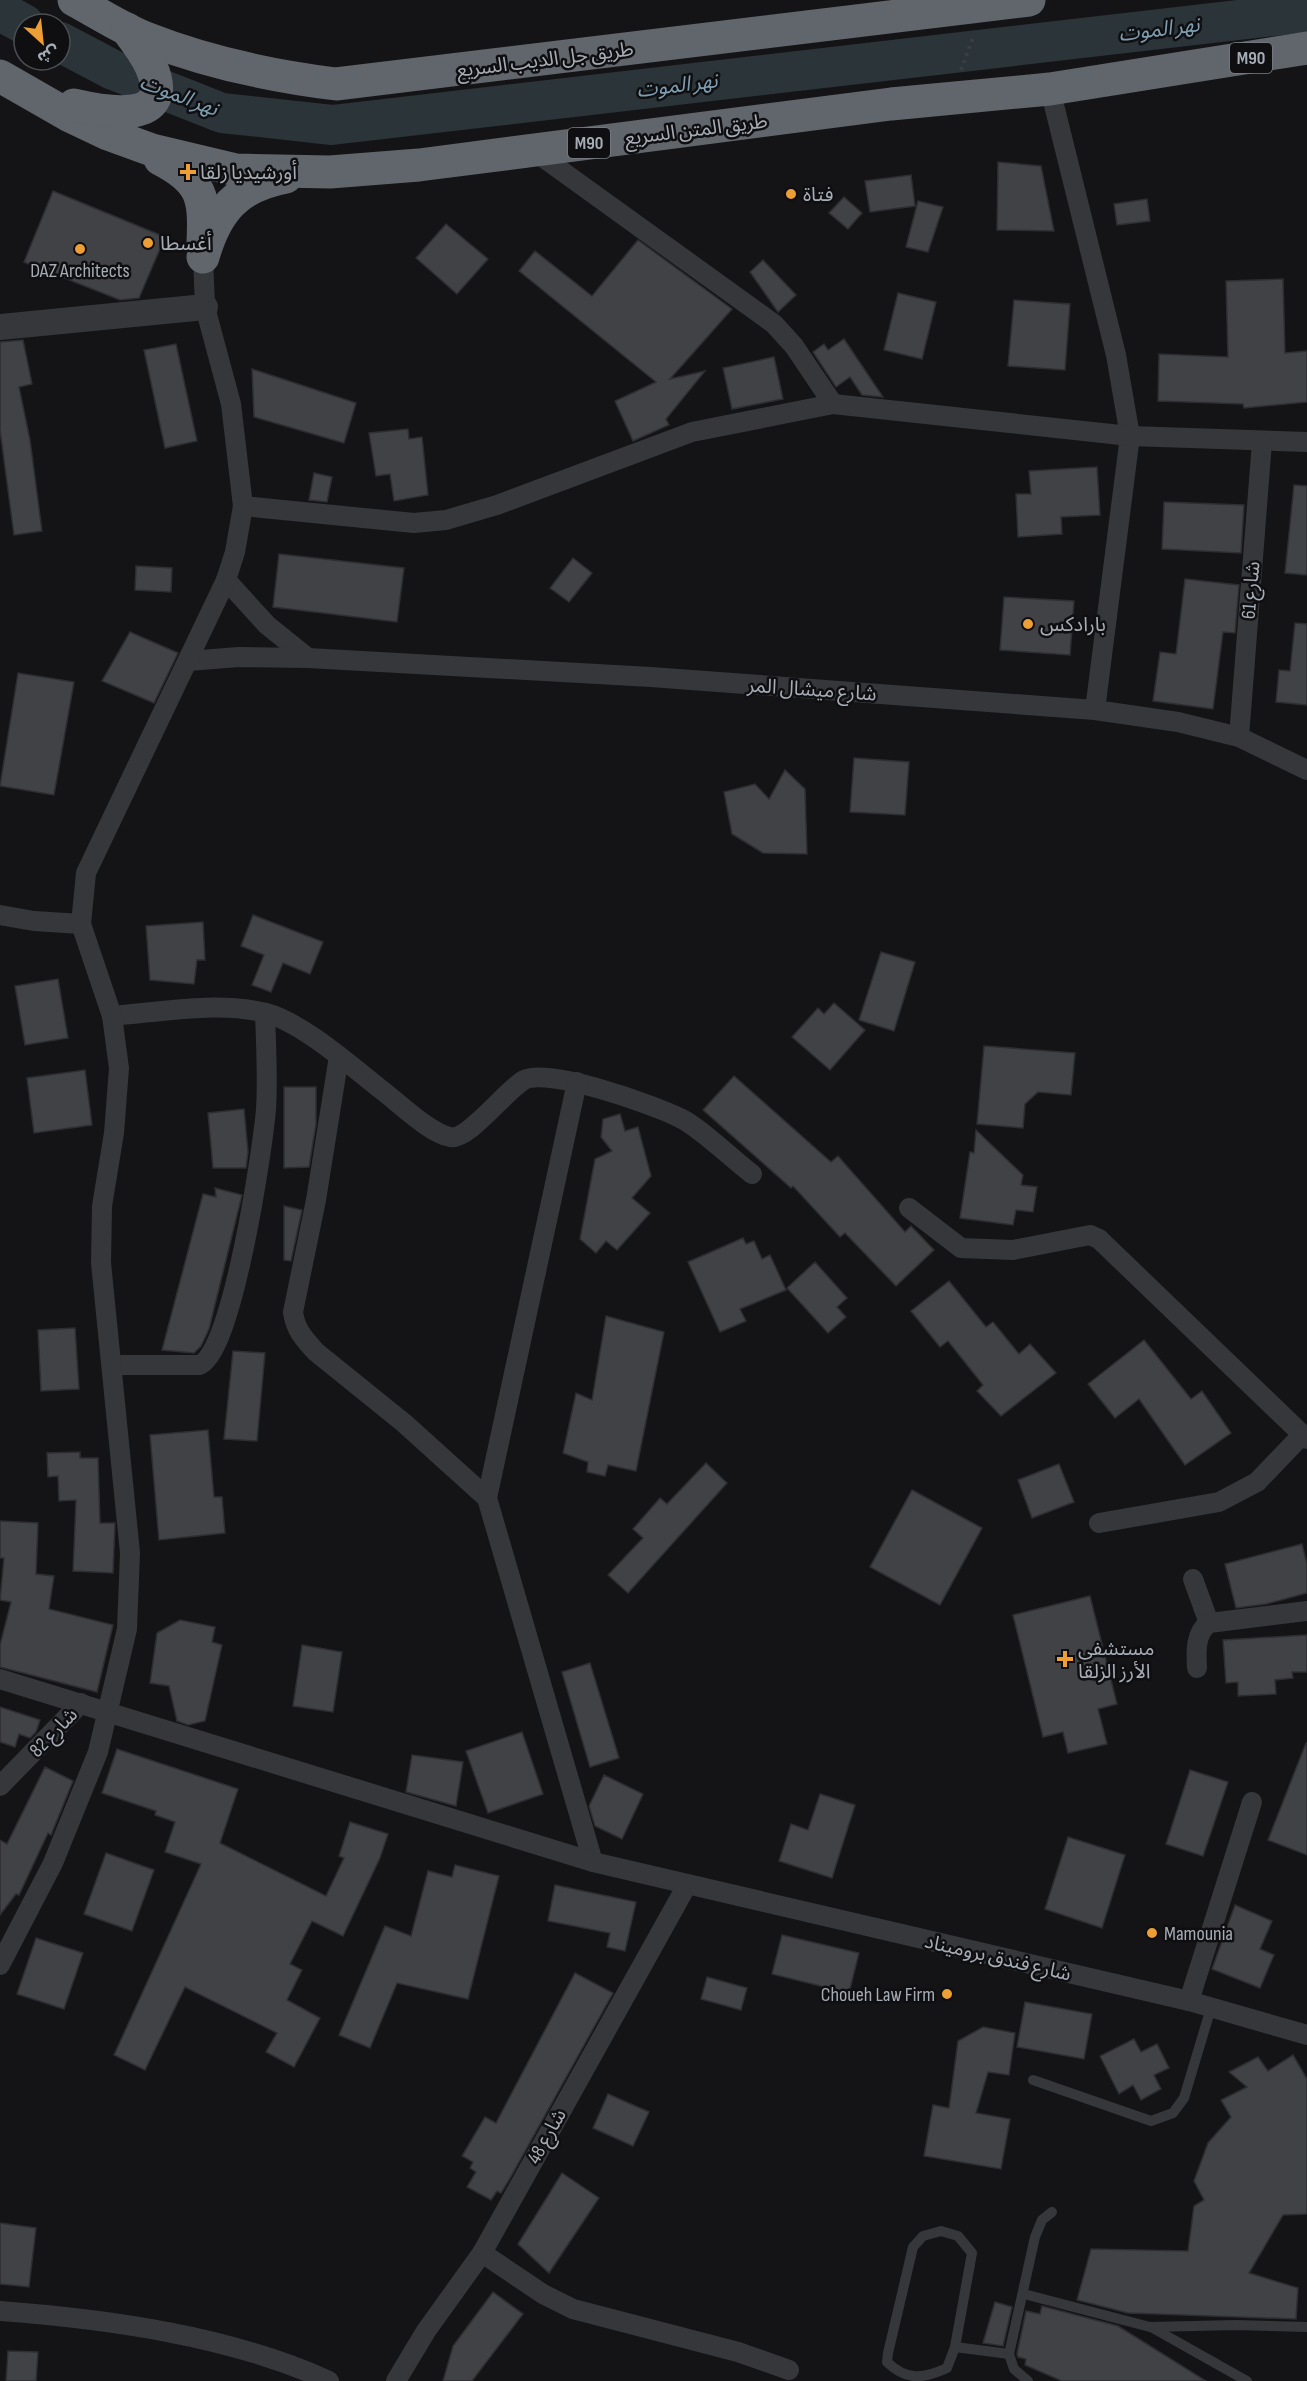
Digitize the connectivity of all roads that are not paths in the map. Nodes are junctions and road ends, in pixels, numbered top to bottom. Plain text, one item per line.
1 (74, 0) edge
2 (1029, 0) edge
3 (974, 8) edge
4 (128, 29) junction
5 (1307, 48) edge
6 (1307, 61) edge
7 (1195, 66) junction
8 (0, 76) edge
9 (1050, 89) junction
10 (46, 102) junction
11 (129, 143) junction
12 (534, 150) junction
13 (315, 171) junction
14 (203, 257) junction
15 (206, 307) junction
16 (0, 327) edge
17 (833, 404) junction
18 (1130, 436) junction
19 (1262, 442) junction
20 (1307, 442) edge
21 (243, 506) junction
22 (226, 580) junction
23 (308, 658) junction
24 (188, 661) junction
25 (1095, 710) junction
26 (1239, 737) junction
27 (1307, 770) edge
28 (0, 915) edge
29 (81, 924) junction
30 (266, 1013) junction
31 (112, 1016) junction
32 (339, 1056) junction
33 (577, 1082) junction
34 (752, 1174) dead end
35 (909, 1208) dead end
36 (112, 1365) junction
37 (1305, 1437) edge
38 (487, 1498) junction
39 (1100, 1523) dead end
40 (1193, 1579) dead end
41 (1307, 1611) edge
42 (1209, 1623) junction
43 (1197, 1668) dead end
44 (0, 1679) edge
45 (81, 1703) junction
46 (109, 1712) junction
47 (0, 1786) edge
48 (1252, 1802) dead end
49 (593, 1862) junction
50 (687, 1885) junction
51 (0, 1965) edge
52 (1189, 2001) junction
53 (1211, 2008) junction
54 (1307, 2035) edge
55 (1033, 2080) dead end
56 (1052, 2212) dead end
57 (482, 2253) junction
58 (1024, 2294) junction
59 (0, 2311) edge
60 (0, 2321) edge
61 (1150, 2326) junction
62 (1307, 2327) edge
63 (955, 2347) junction
64 (1009, 2354) junction
65 (789, 2370) dead end
66 (304, 2381) edge
67 (329, 2381) edge
68 (396, 2381) edge
69 (1028, 2381) edge
70 (1247, 2381) edge

1 - 4 highway, طريق جل الديب السريع
2 - 3 highway, طريق جل الديب السريع
3 - 4 highway, طريق جل الديب السريع
4 - 10 highway
5 - 7 highway, M90
6 - 7 highway
7 - 9 highway, طريق المتن السريع / M90
8 - 10 highway, طريق المتن السريع / M90
9 - 12 highway, طريق المتن السريع / M90
9 - 18 street
10 - 11 highway, طريق المتن السريع / M90
11 - 13 highway, طريق المتن السريع / M90
11 - 14 highway
12 - 13 highway, طريق المتن السريع / M90
12 - 17 street
13 - 14 highway
14 - 15 street
15 - 16 street
15 - 21 street
17 - 18 street
17 - 21 street
18 - 19 street
18 - 25 street
19 - 20 street
19 - 26 street, شارع 61
21 - 22 street
22 - 23 street
22 - 24 street
23 - 24 street, شارع ميشال المر
23 - 25 street, شارع ميشال المر
24 - 29 street
25 - 26 street, شارع ميشال المر
26 - 27 street, شارع ميشال المر
28 - 29 street
29 - 31 street
30 - 31 street
30 - 32 street
30 - 36 street
31 - 36 street
32 - 33 street
32 - 38 street
33 - 34 street
33 - 38 street
35 - 37 street
36 - 46 street
37 - 39 street
38 - 49 street
40 - 42 street
41 - 42 street
42 - 43 street
44 - 45 street, شارع فندق بروميناد
45 - 46 street, شارع فندق بروميناد
45 - 47 street, شارع 82
46 - 49 street, شارع فندق بروميناد
46 - 51 street
48 - 52 street
49 - 50 street, شارع فندق بروميناد
50 - 52 street, شارع فندق بروميناد
50 - 57 street, شارع 48
52 - 53 street, شارع فندق بروميناد
53 - 54 street, شارع فندق بروميناد
53 - 55 lane
56 - 58 lane
57 - 65 street
57 - 68 street, شارع 48
58 - 61 lane
58 - 64 lane
59 - 67 street
60 - 66 street
61 - 62 lane
61 - 70 lane
63 - 63 lane
63 - 64 lane
64 - 69 lane

